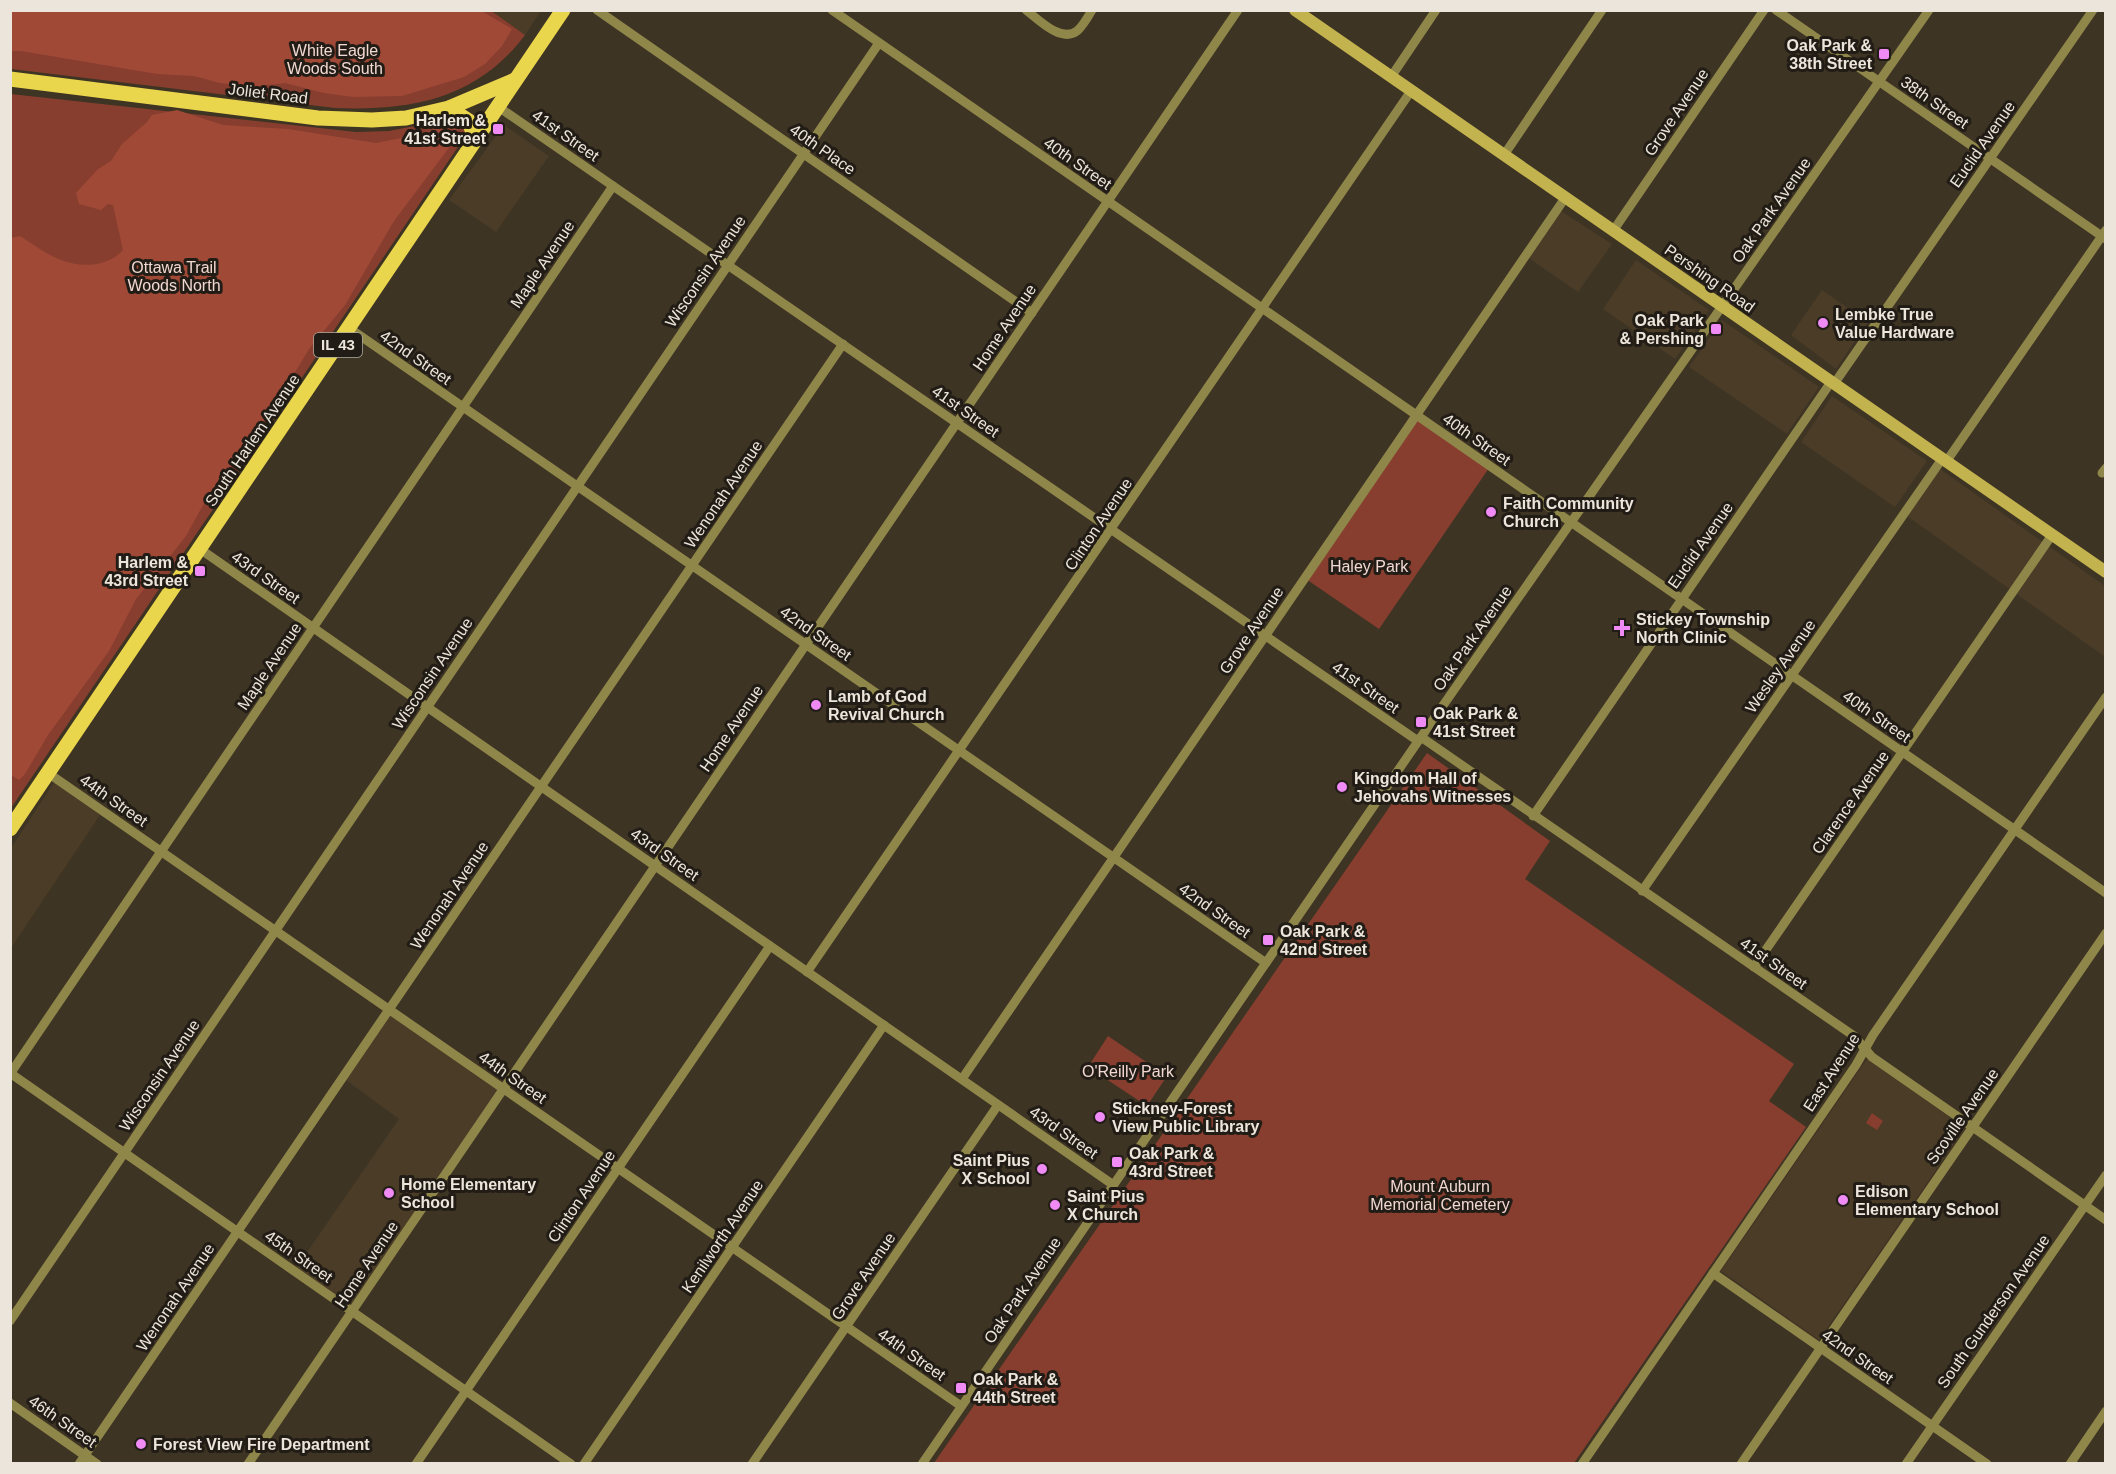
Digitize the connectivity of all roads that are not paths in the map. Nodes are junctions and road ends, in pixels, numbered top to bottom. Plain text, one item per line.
1 (563, 10) edge
2 (597, 10) edge
3 (832, 10) edge
4 (1026, 10) edge
5 (1092, 10) edge
6 (1238, 10) edge
7 (1295, 10) edge
8 (1436, 10) edge
9 (1602, 10) edge
10 (1764, 10) edge
11 (1776, 10) edge
12 (1929, 10) edge
13 (2093, 10) edge
14 (879, 43) junction
15 (1391, 77) junction
16 (10, 79) edge
17 (515, 80) junction
18 (1879, 82) junction
19 (1412, 91) junction
20 (497, 106) junction
21 (449, 108) junction
22 (475, 139) junction
23 (803, 153) junction
24 (1504, 155) junction
25 (1990, 159) junction
26 (614, 186) junction
27 (1565, 198) junction
28 (1108, 202) junction
29 (1613, 231) junction
30 (2104, 235) edge
31 (728, 264) junction
32 (1722, 306) junction
33 (1263, 309) junction
34 (1032, 313) junction
35 (349, 328) junction
36 (843, 344) junction
37 (1832, 383) junction
38 (463, 407) junction
39 (1416, 415) junction
40 (957, 423) junction
41 (1944, 460) junction
42 (577, 486) junction
43 (1570, 522) junction
44 (1112, 529) junction
45 (2052, 535) junction
46 (200, 549) junction
47 (692, 566) junction
48 (2106, 572) edge
49 (1681, 599) junction
50 (313, 628) junction
51 (1266, 635) junction
52 (806, 645) junction
53 (1792, 676) junction
54 (2106, 697) edge
55 (427, 708) junction
56 (1419, 739) junction
57 (959, 751) junction
58 (1902, 752) junction
59 (48, 773) junction
60 (541, 787) junction
61 (1533, 816) junction
62 (10, 829) edge
63 (2014, 830) junction
64 (161, 851) junction
65 (1113, 858) junction
66 (655, 866) junction
67 (1642, 891) junction
68 (2106, 893) edge
69 (276, 931) junction
70 (2106, 933) edge
71 (770, 946) junction
72 (1266, 963) junction
73 (1754, 968) junction
74 (807, 972) junction
75 (389, 1010) junction
76 (884, 1025) junction
77 (1866, 1049) junction
78 (10, 1073) edge
79 (962, 1079) junction
80 (503, 1089) junction
81 (998, 1104) junction
82 (1972, 1127) junction
83 (125, 1153) junction
84 (618, 1168) junction
85 (2106, 1175) edge
86 (1113, 1184) junction
87 (2085, 1205) junction
88 (2106, 1220) edge
89 (238, 1232) junction
90 (732, 1247) junction
91 (1713, 1274) junction
92 (352, 1311) junction
93 (10, 1320) edge
94 (847, 1327) junction
95 (1820, 1348) junction
96 (466, 1391) junction
97 (10, 1403) edge
98 (961, 1406) junction
99 (2106, 1411) edge
100 (1932, 1425) junction
101 (85, 1455) junction
102 (79, 1464) edge
103 (98, 1464) edge
104 (248, 1464) edge
105 (416, 1464) edge
106 (571, 1464) edge
107 (584, 1464) edge
108 (752, 1464) edge
109 (922, 1464) edge
110 (1582, 1464) edge
111 (1741, 1464) edge
112 (1906, 1464) edge
113 (1987, 1464) edge
114 (2070, 1464) edge

1 - 17 main road, South Harlem Avenue / IL 43
2 - 23 street, 40th Place
3 - 14 street, 40th Street
4 - 5 street
6 - 28 street, Home Avenue
7 - 15 main road, Pershing Road
8 - 15 street
9 - 24 street
10 - 29 street, Grove Avenue
11 - 18 street, 38th Street
12 - 18 street, Oak Park Avenue
13 - 25 street, Euclid Avenue
14 - 23 street, Wisconsin Avenue
14 - 28 street, 40th Street
15 - 19 main road, Pershing Road
16 - 21 main road, Joliet Road
17 - 20 main road, South Harlem Avenue / IL 43
17 - 21 main road, Joliet Road
18 - 25 street, 38th Street
18 - 32 street, Oak Park Avenue
19 - 24 main road, Pershing Road
19 - 33 street, Clinton Avenue
20 - 22 main road, South Harlem Avenue / IL 43
20 - 26 street, 41st Street
21 - 22 main road
22 - 35 main road, South Harlem Avenue / IL 43
23 - 31 street, Wisconsin Avenue
23 - 34 street, 40th Place
24 - 27 main road, Pershing Road
25 - 30 street, 38th Street
25 - 37 street, Euclid Avenue
26 - 31 street, 41st Street
26 - 38 street, Maple Avenue
27 - 29 main road, Pershing Road
27 - 39 street, Grove Avenue
28 - 33 street, 40th Street
28 - 34 street, Home Avenue
29 - 32 main road, Pershing Road
30 - 41 street, Wesley Avenue
31 - 36 street, 41st Street
31 - 42 street, Wisconsin Avenue
32 - 37 main road, Pershing Road
32 - 43 street, Oak Park Avenue
33 - 39 street, 40th Street
33 - 44 street, Clinton Avenue
34 - 40 street, Home Avenue
35 - 38 street, 42nd Street
35 - 46 main road, South Harlem Avenue / IL 43
36 - 40 street, 41st Street
36 - 47 street, Wenonah Avenue
37 - 41 main road, Pershing Road
37 - 49 street, Euclid Avenue
38 - 42 street, 42nd Street
38 - 50 street, Maple Avenue
39 - 43 street, 40th Street
39 - 51 street, Grove Avenue
40 - 44 street, 41st Street
40 - 52 street, Home Avenue
41 - 45 main road, Pershing Road
41 - 53 street, Wesley Avenue
42 - 47 street, 42nd Street
42 - 55 street, Wisconsin Avenue
43 - 49 street, 40th Street
43 - 56 street, Oak Park Avenue
44 - 51 street, 41st Street
44 - 57 street, Clinton Avenue
45 - 48 main road, Pershing Road
45 - 58 street, Clarence Avenue
46 - 50 street, 43rd Street
46 - 59 main road, South Harlem Avenue / IL 43
47 - 52 street, 42nd Street
47 - 60 street, Wenonah Avenue
49 - 53 street, 40th Street
49 - 61 street, Euclid Avenue
50 - 55 street, 43rd Street
50 - 64 street, Maple Avenue
51 - 56 street, 41st Street
51 - 65 street, Grove Avenue
52 - 57 street, 42nd Street
52 - 66 street, Home Avenue
53 - 58 street, 40th Street
53 - 67 street, Wesley Avenue
54 - 63 street, East Avenue
55 - 60 street, 43rd Street
55 - 69 street, Wisconsin Avenue
56 - 61 street, 41st Street
56 - 72 street, Oak Park Avenue
57 - 65 street, 42nd Street
57 - 74 street, Clinton Avenue
58 - 63 street, 40th Street
58 - 73 street, Clarence Avenue
59 - 62 main road, South Harlem Avenue / IL 43
59 - 64 street, 44th Street
60 - 66 street, 43rd Street
60 - 75 street, Wenonah Avenue
61 - 67 street, 41st Street
63 - 68 street, 40th Street
63 - 77 street, East Avenue
64 - 69 street, 44th Street
64 - 78 street, Maple Avenue
65 - 72 street, 42nd Street
65 - 79 street, Grove Avenue
66 - 71 street, 43rd Street
66 - 80 street, Home Avenue
67 - 73 street, 41st Street
69 - 75 street, 44th Street
69 - 83 street, Wisconsin Avenue
70 - 82 street, Scoville Avenue
71 - 74 street, 43rd Street
71 - 84 street, Clinton Avenue
72 - 86 street, Oak Park Avenue
73 - 77 street, 41st Street
74 - 76 street, 43rd Street
75 - 80 street, 44th Street
75 - 89 street, Wenonah Avenue
76 - 79 street, 43rd Street
76 - 90 street, Kenilworth Avenue
77 - 82 street, 41st Street
77 - 91 street, East Avenue
78 - 83 street, 45th Street
79 - 81 street, 43rd Street
80 - 84 street, 44th Street
80 - 92 street, Home Avenue
81 - 86 street, 43rd Street
81 - 94 street, Grove Avenue
82 - 87 street, 41st Street
82 - 95 street, Scoville Avenue
83 - 89 street, 45th Street
83 - 93 street, Wisconsin Avenue
84 - 90 street, 44th Street
84 - 96 street, Clinton Avenue
85 - 87 street, South Gunderson Avenue
86 - 98 street, Oak Park Avenue
87 - 88 street, 41st Street
87 - 100 street, South Gunderson Avenue
89 - 92 street, 45th Street
89 - 101 street, Wenonah Avenue
90 - 94 street, 44th Street
90 - 107 street, Kenilworth Avenue
91 - 95 street, 42nd Street
91 - 110 street, East Avenue
92 - 96 street, 45th Street
92 - 104 street, Home Avenue
94 - 98 street, 44th Street
94 - 108 street, Grove Avenue
95 - 100 street, 42nd Street
95 - 111 street, Scoville Avenue
96 - 105 street, Clinton Avenue
96 - 106 street, 45th Street
97 - 101 street, 46th Street
98 - 109 street, Oak Park Avenue
99 - 114 street
100 - 112 street, South Gunderson Avenue
100 - 113 street, 42nd Street
101 - 102 street, Wenonah Avenue
101 - 103 street, 46th Street

